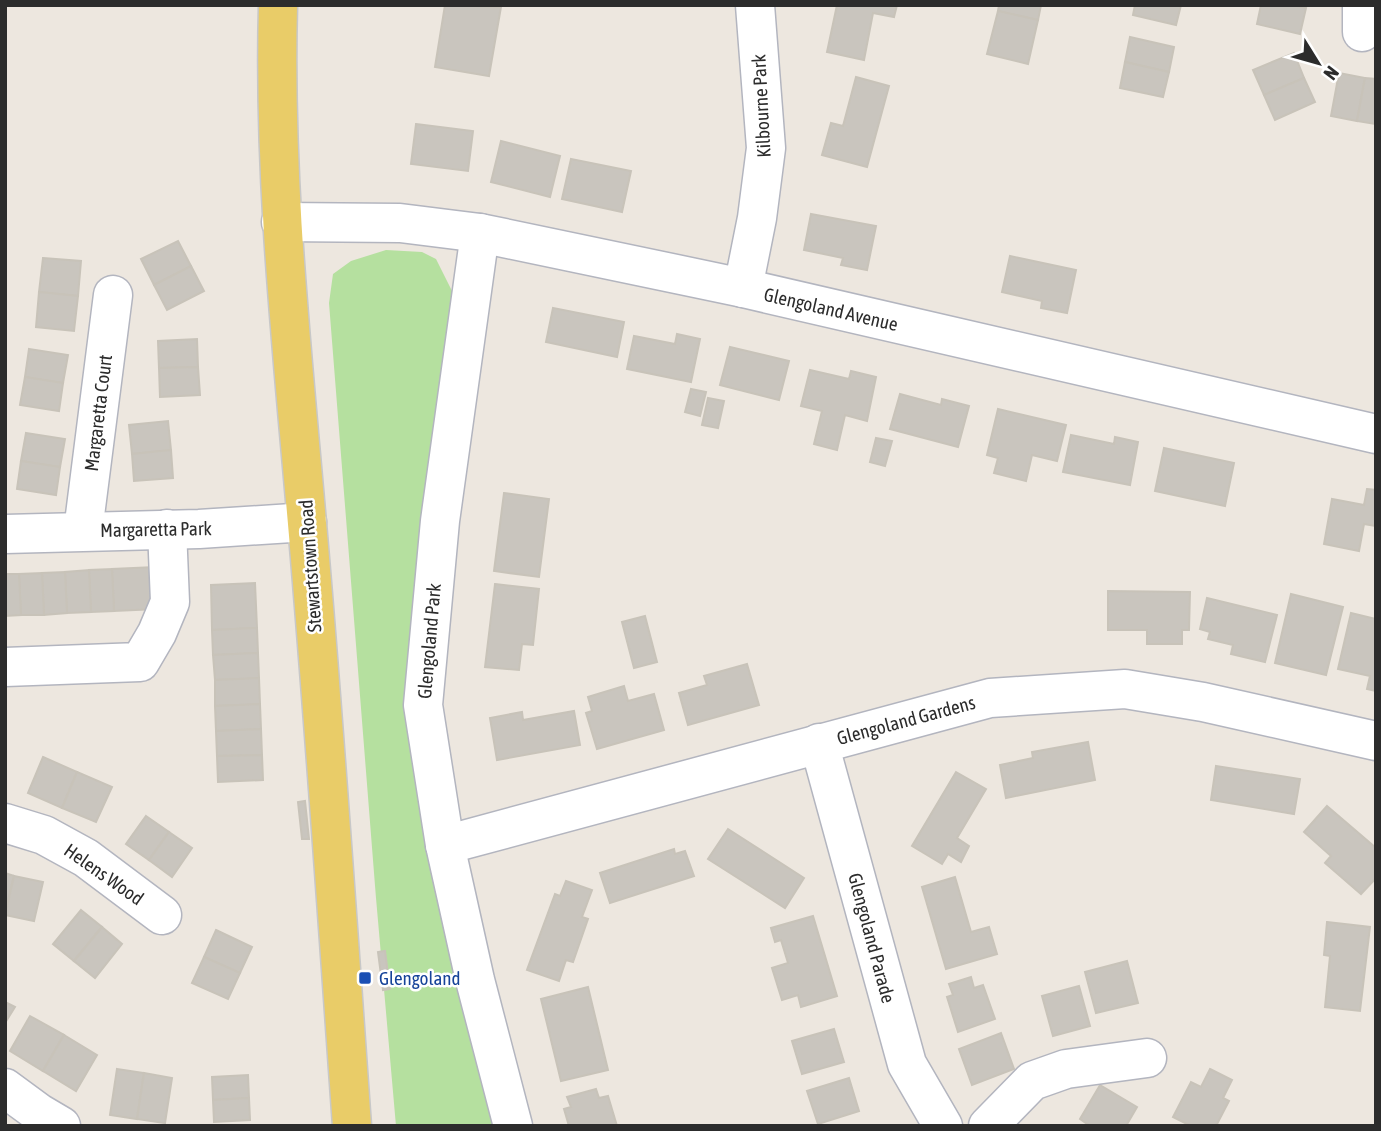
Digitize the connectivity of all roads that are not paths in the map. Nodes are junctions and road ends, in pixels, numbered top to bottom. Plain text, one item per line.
1 (278, 5) edge
2 (755, 5) edge
3 (281, 222) junction
4 (480, 233) junction
5 (743, 288) junction
6 (113, 295) dead end
7 (1376, 434) edge
8 (307, 522) junction
9 (167, 529) junction
10 (83, 531) junction
11 (5, 534) edge
12 (5, 667) edge
13 (1376, 741) edge
14 (819, 743) junction
15 (5, 823) edge
16 (445, 845) junction
17 (162, 915) dead end
18 (1147, 1058) dead end
19 (5, 1088) edge
20 (61, 1126) edge
21 (352, 1126) edge
22 (513, 1126) edge
23 (943, 1126) edge
24 (988, 1126) edge

1 - 3 main road, Stewartstown Road
2 - 5 street, Kilbourne Park
3 - 4 street, Glengoland Avenue
3 - 8 main road, Stewartstown Road
4 - 5 street, Glengoland Avenue
4 - 16 street, Glengoland Park
5 - 7 street, Glengoland Avenue
6 - 10 street, Margaretta Court
8 - 9 street, Margaretta Park
8 - 21 main road, Stewartstown Road
9 - 10 street, Margaretta Park
9 - 12 street
10 - 11 street, Margaretta Park
13 - 14 street, Glengoland Gardens
14 - 16 street, Glengoland Gardens
14 - 23 street, Glengoland Parade
15 - 17 street, Helens Wood
16 - 22 street, Glengoland Park
18 - 24 street
19 - 20 street

